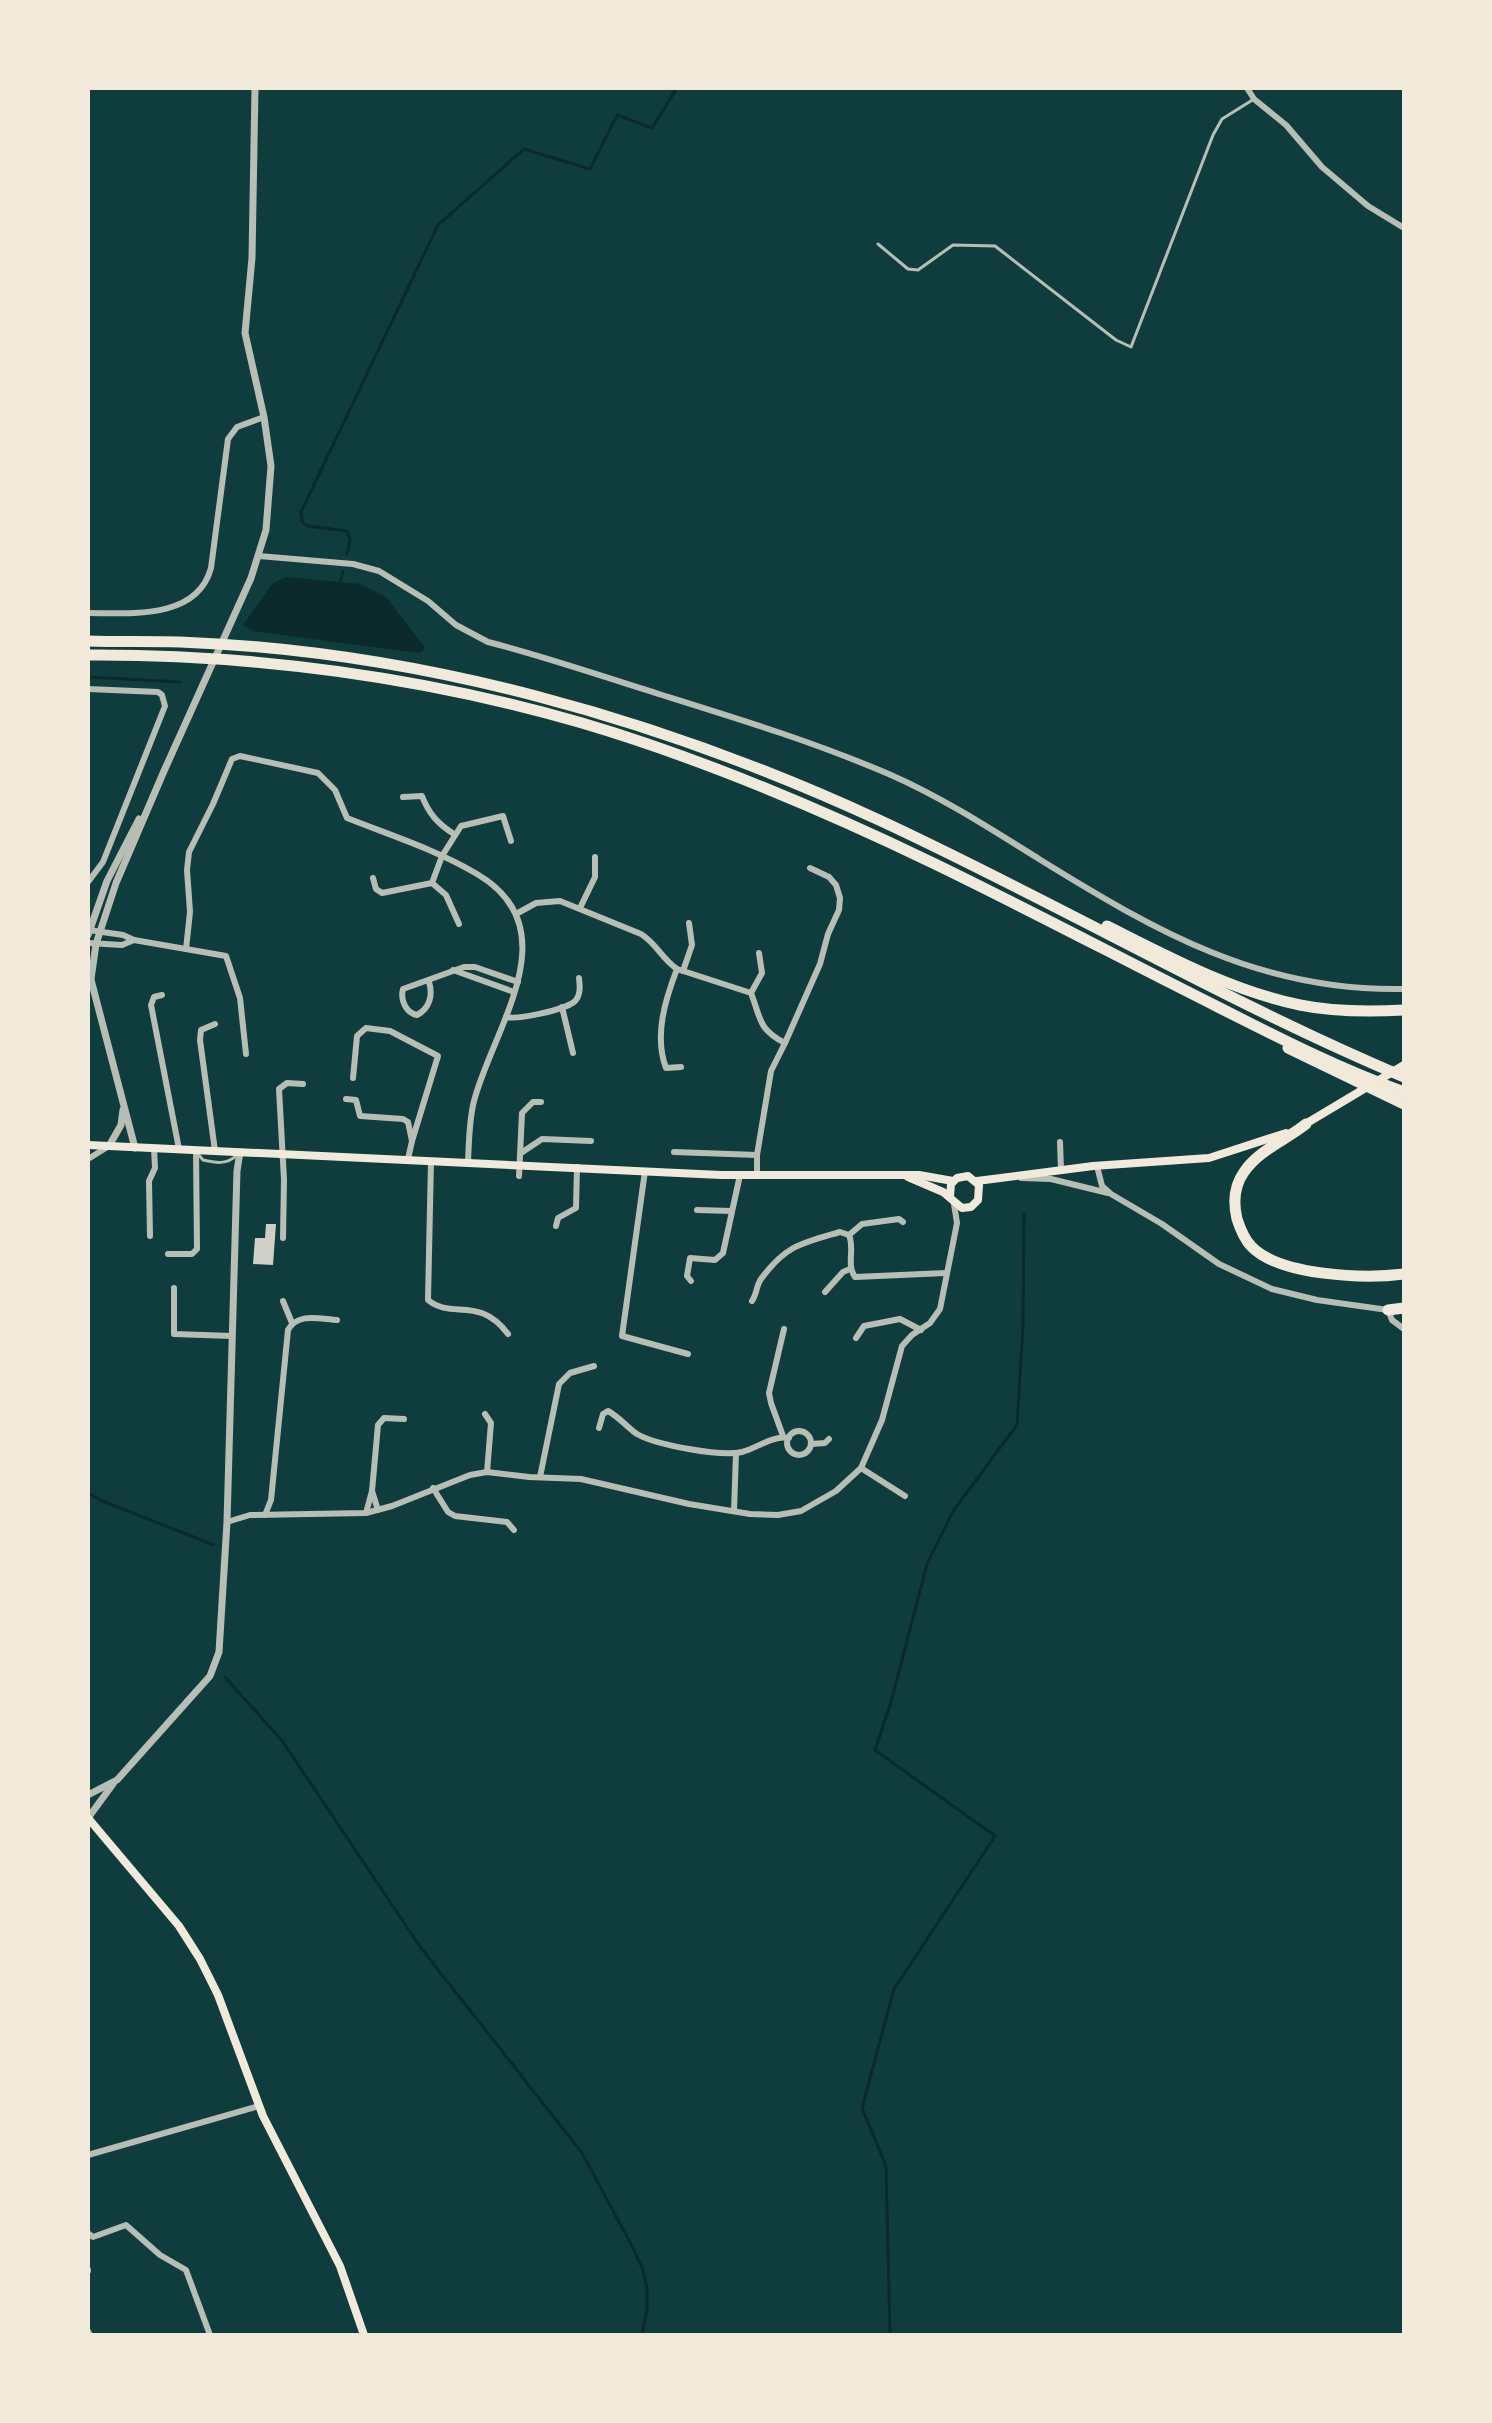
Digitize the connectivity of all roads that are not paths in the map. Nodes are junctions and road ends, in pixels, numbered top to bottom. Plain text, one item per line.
1 (255, 88) edge
2 (1247, 88) edge
3 (1254, 99) junction
4 (1404, 228) edge
5 (878, 244) dead end
6 (264, 417) junction
7 (259, 556) junction
8 (88, 613) edge
9 (88, 641) edge
10 (88, 655) edge
11 (88, 689) edge
12 (164, 771) junction
13 (403, 797) dead end
14 (878, 820) junction
15 (454, 834) junction
16 (511, 841) dead end
17 (442, 856) junction
18 (595, 857) dead end
19 (810, 868) dead end
20 (373, 878) dead end
21 (88, 882) edge
22 (432, 883) junction
23 (580, 908) junction
24 (516, 914) junction
25 (689, 923) dead end
26 (459, 924) dead end
27 (100, 932) junction
28 (89, 933) edge
29 (134, 940) junction
30 (92, 944) edge
31 (186, 949) junction
32 (759, 953) dead end
33 (88, 967) edge
34 (453, 970) junction
35 (680, 970) junction
36 (579, 978) dead end
37 (91, 979) junction
38 (429, 982) junction
39 (518, 982) junction
40 (1404, 989) edge
41 (514, 992) junction
42 (751, 993) junction
43 (162, 995) dead end
44 (562, 1007) junction
45 (1404, 1010) edge
46 (506, 1017) junction
47 (215, 1024) dead end
48 (1254, 1026) junction
49 (785, 1043) junction
50 (573, 1053) dead end
51 (246, 1054) dead end
52 (1404, 1065) edge
53 (681, 1067) dead end
54 (1404, 1077) edge
55 (353, 1078) dead end
56 (303, 1084) dead end
57 (1404, 1092) edge
58 (346, 1099) dead end
59 (123, 1100) junction
60 (541, 1102) dead end
61 (1404, 1104) edge
62 (1306, 1124) junction
63 (412, 1141) junction
64 (591, 1141) dead end
65 (1060, 1142) dead end
66 (88, 1145) edge
67 (109, 1146) junction
68 (135, 1148) junction
69 (154, 1148) junction
70 (179, 1149) junction
71 (196, 1150) junction
72 (215, 1151) junction
73 (240, 1152) junction
74 (674, 1152) dead end
75 (521, 1153) junction
76 (281, 1154) junction
77 (757, 1155) junction
78 (88, 1159) edge
79 (408, 1159) junction
80 (431, 1161) junction
81 (468, 1162) junction
82 (520, 1165) junction
83 (1095, 1166) junction
84 (577, 1167) junction
85 (1061, 1170) junction
86 (645, 1171) junction
87 (740, 1175) junction
88 (757, 1175) junction
89 (903, 1175) junction
90 (519, 1176) dead end
91 (1001, 1177) junction
92 (953, 1181) junction
93 (979, 1186) junction
94 (1111, 1194) junction
95 (952, 1201) junction
96 (971, 1207) junction
97 (697, 1210) dead end
98 (732, 1211) junction
99 (903, 1222) dead end
100 (957, 1223) junction
101 (556, 1226) dead end
102 (849, 1235) junction
103 (150, 1236) dead end
104 (283, 1238) dead end
105 (168, 1254) dead end
106 (850, 1269) junction
107 (946, 1273) junction
108 (1404, 1274) edge
109 (691, 1281) dead end
110 (174, 1288) dead end
111 (825, 1292) dead end
112 (283, 1301) dead end
113 (752, 1301) dead end
114 (1404, 1308) edge
115 (1388, 1310) junction
116 (337, 1320) dead end
117 (292, 1323) junction
118 (784, 1329) dead end
119 (1404, 1329) edge
120 (921, 1330) junction
121 (508, 1334) dead end
122 (232, 1336) junction
123 (856, 1338) dead end
124 (688, 1354) dead end
125 (594, 1366) dead end
126 (485, 1414) dead end
127 (404, 1419) dead end
128 (599, 1428) dead end
129 (786, 1437) junction
130 (829, 1439) dead end
131 (811, 1444) junction
132 (736, 1453) junction
133 (861, 1468) junction
134 (487, 1472) junction
135 (540, 1477) junction
136 (433, 1488) junction
137 (372, 1491) junction
138 (905, 1496) dead end
139 (271, 1500) junction
140 (228, 1507) junction
141 (378, 1510) junction
142 (734, 1511) junction
143 (366, 1513) junction
144 (250, 1515) junction
145 (265, 1515) junction
146 (278, 1515) junction
147 (227, 1522) junction
148 (514, 1530) dead end
149 (117, 1780) junction
150 (88, 1795) edge
151 (88, 1818) edge
152 (259, 2106) junction
153 (88, 2155) edge
154 (88, 2233) edge
155 (210, 2335) edge
156 (364, 2335) edge

1 - 6 street
2 - 3 street
3 - 4 street
3 - 5 lane
6 - 7 street
6 - 8 street
7 - 12 street
7 - 40 street
9 - 14 highway
10 - 48 highway
11 - 21 street
12 - 27 street
12 - 28 street
13 - 15 street
14 - 45 highway
14 - 54 highway
15 - 16 street
15 - 17 street
17 - 22 street
17 - 24 street
17 - 31 street
18 - 23 street
19 - 49 street
20 - 22 street
22 - 26 street
23 - 24 street
23 - 35 street
24 - 39 street
25 - 35 street
27 - 28 street
27 - 29 street
27 - 30 street
29 - 30 street
29 - 31 street
30 - 37 street
31 - 51 street
32 - 42 street
33 - 37 street
34 - 38 street
34 - 39 street
34 - 41 street
35 - 42 street
35 - 53 street
36 - 44 street
37 - 59 street
38 - 38 street
39 - 41 street
41 - 46 street
42 - 49 street
43 - 70 street
44 - 46 street
44 - 50 street
46 - 81 street
47 - 72 street
48 - 57 highway
48 - 61 highway
49 - 77 street
52 - 62 main road
55 - 63 street
56 - 76 street
58 - 63 street
59 - 67 street
59 - 68 street
60 - 75 street
62 - 83 main road
62 - 108 highway
63 - 79 street
64 - 75 street
65 - 85 street
66 - 67 main road
67 - 68 main road
67 - 78 street
68 - 69 main road
69 - 70 main road
69 - 103 street
70 - 71 main road
71 - 72 main road
71 - 73 lane
71 - 105 street
72 - 73 main road
73 - 76 main road
73 - 122 street
74 - 77 street
75 - 82 street
76 - 79 main road
76 - 104 street
77 - 88 street
79 - 80 main road
80 - 81 main road
80 - 121 street
81 - 82 main road
82 - 84 main road
82 - 90 street
83 - 85 main road
83 - 94 street
84 - 86 main road
84 - 101 street
85 - 91 main road
86 - 87 main road
86 - 124 street
87 - 88 main road
87 - 98 street
88 - 89 main road
89 - 92 main road
89 - 95 main road
91 - 93 main road
91 - 94 street
92 - 93 main road
92 - 95 main road
93 - 96 main road
94 - 115 street
95 - 96 main road
95 - 100 street
96 - 100 street
97 - 98 street
98 - 109 street
99 - 102 street
100 - 107 street
102 - 106 street
102 - 113 street
106 - 107 street
106 - 111 street
107 - 120 street
110 - 122 street
112 - 117 street
114 - 115 highway
115 - 119 street
116 - 117 street
117 - 139 street
118 - 129 street
120 - 123 street
120 - 133 street
122 - 140 street
125 - 135 street
126 - 134 street
127 - 137 street
128 - 132 street
129 - 131 street
129 - 131 street
129 - 132 street
130 - 131 street
132 - 142 street
133 - 138 street
133 - 142 street
134 - 135 street
134 - 136 street
135 - 142 street
136 - 141 street
136 - 148 street
137 - 141 street
137 - 143 street
139 - 145 street
139 - 146 street
140 - 144 street
140 - 147 street
141 - 143 street
143 - 146 street
144 - 145 street
144 - 147 street
145 - 146 street
147 - 149 street
149 - 150 street
149 - 151 street
151 - 152 main road
152 - 153 street
152 - 156 main road
154 - 155 street

